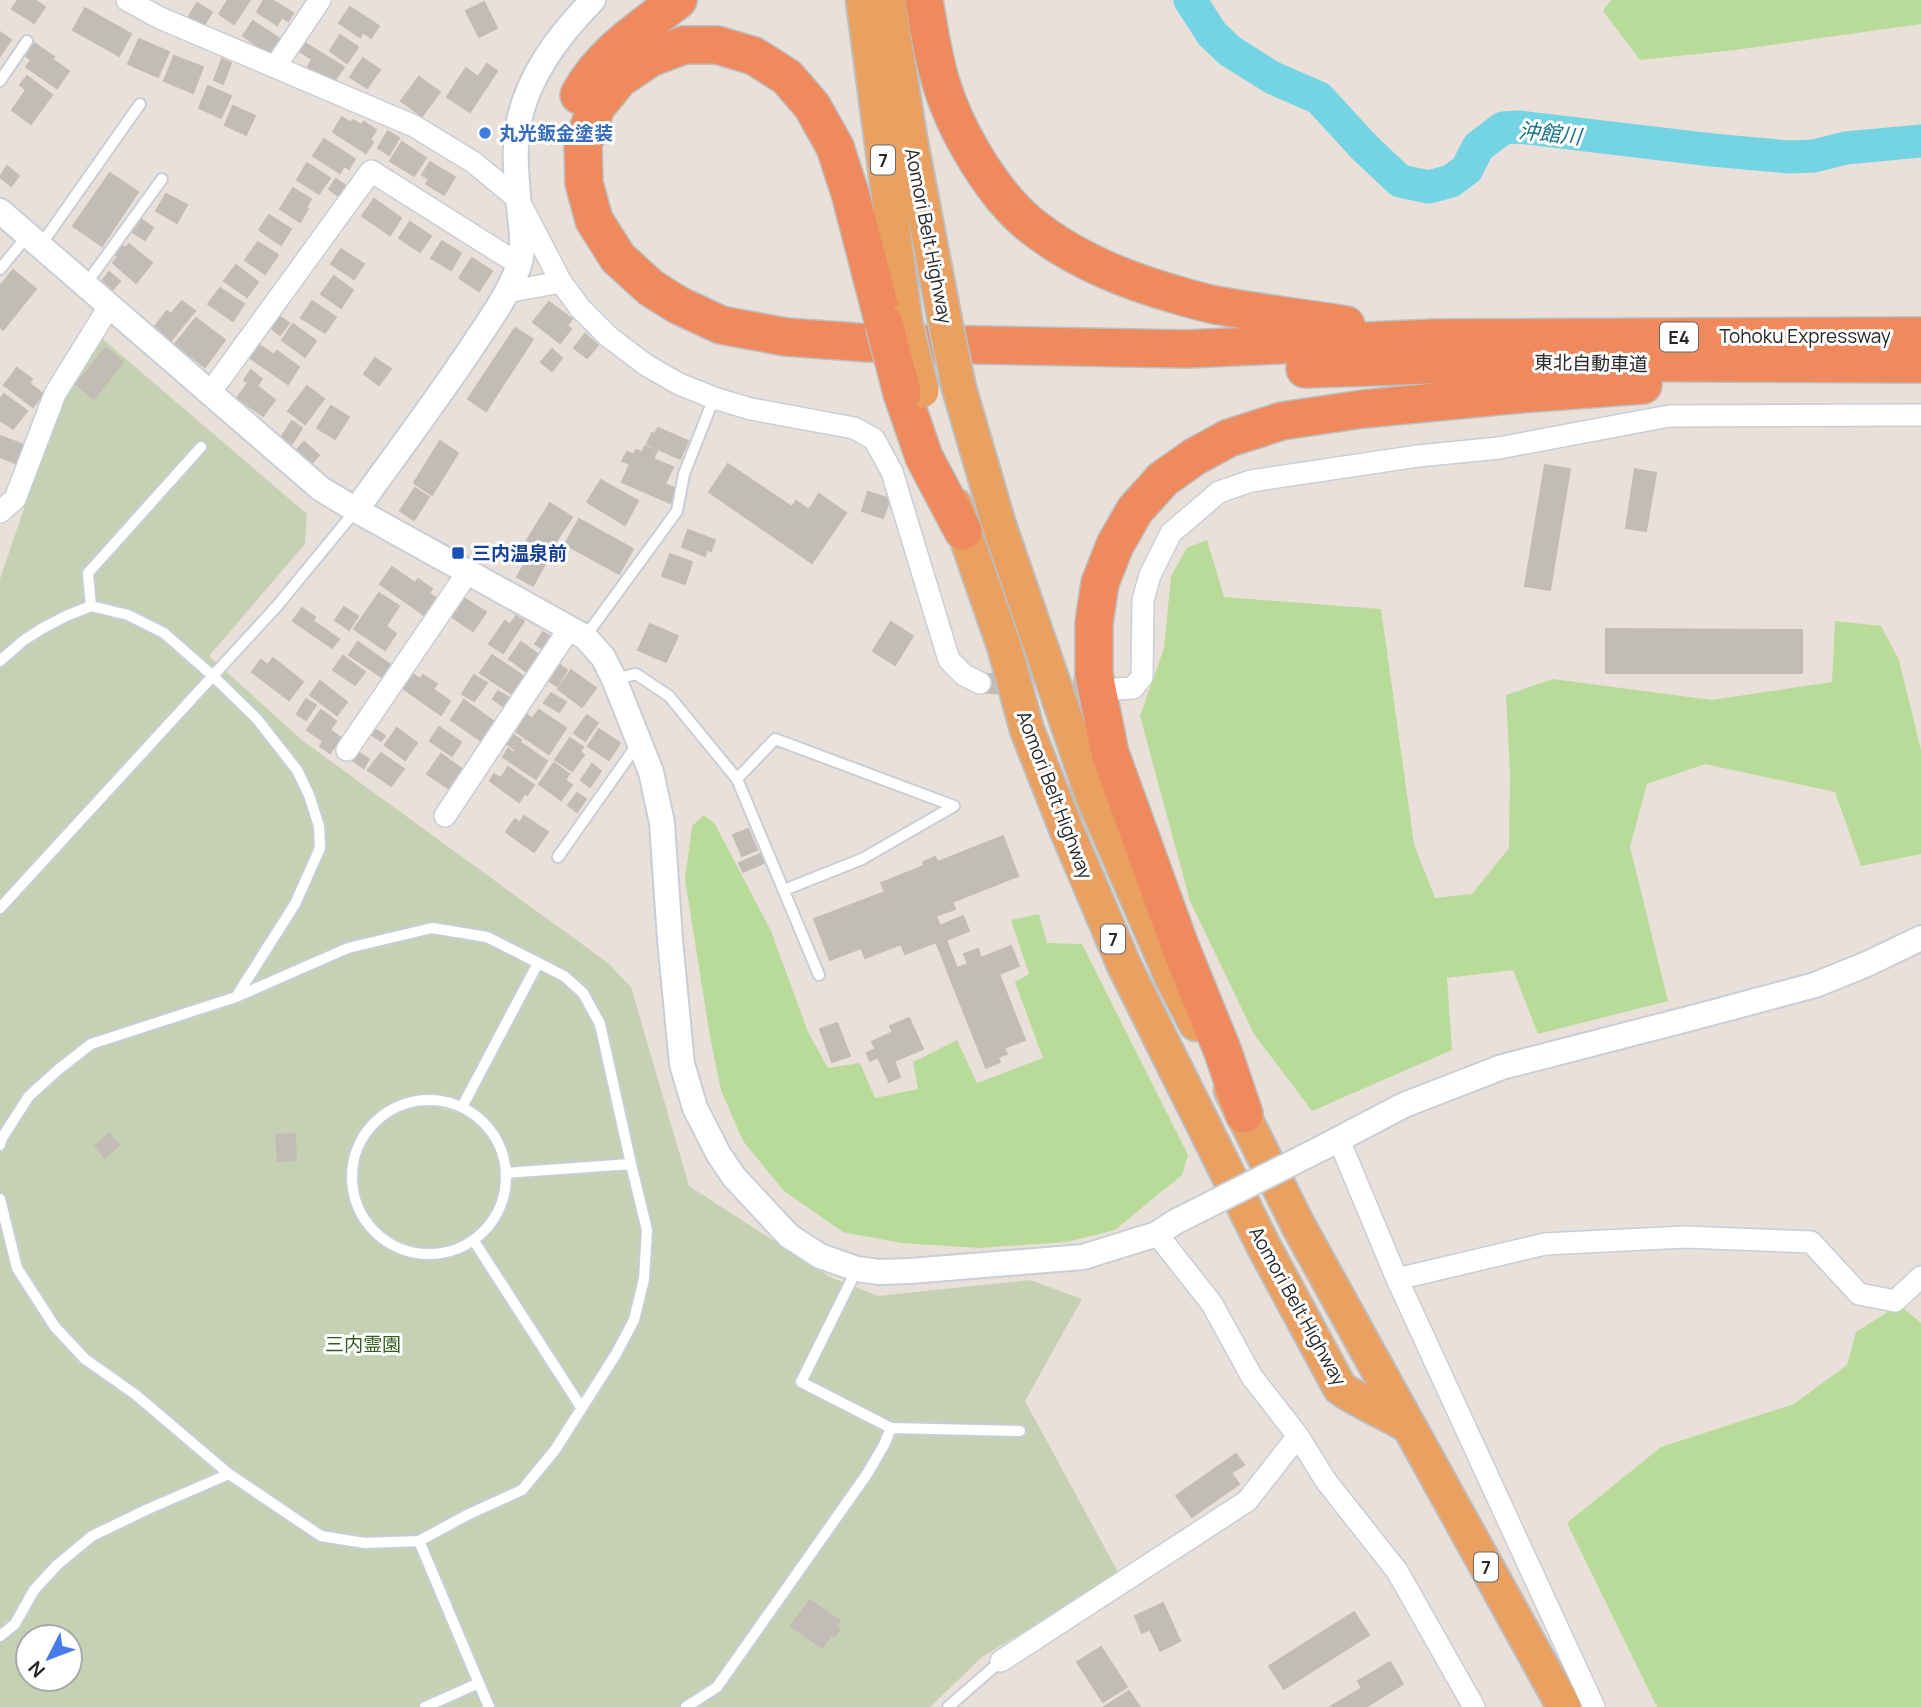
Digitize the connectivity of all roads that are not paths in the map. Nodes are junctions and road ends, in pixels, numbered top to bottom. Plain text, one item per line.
1 (127, 0) edge
2 (320, 0) edge
3 (593, 0) edge
4 (678, 0) edge
5 (863, 0) edge
6 (888, 0) edge
7 (924, 0) edge
8 (27, 41) dead end
9 (275, 67) junction
10 (0, 81) edge
11 (140, 104) dead end
12 (162, 179) dead end
13 (518, 199) junction
14 (0, 211) edge
15 (34, 240) junction
16 (520, 265) junction
17 (0, 269) edge
18 (561, 282) junction
19 (86, 284) junction
20 (506, 292) junction
21 (110, 305) junction
22 (895, 322) junction
23 (1437, 351) junction
24 (1918, 354) edge
25 (209, 394) junction
26 (714, 398) junction
27 (1921, 415) edge
28 (201, 447) dead end
29 (356, 510) junction
30 (0, 512) edge
31 (963, 531) joint
32 (468, 572) junction
33 (91, 606) junction
34 (577, 633) junction
35 (0, 661) edge
36 (213, 676) junction
37 (614, 679) junction
38 (980, 683) tunnel mouth
39 (1115, 689) tunnel mouth
40 (639, 742) junction
41 (347, 750) dead end
42 (737, 779) junction
43 (445, 816) dead end
44 (558, 857) dead end
45 (784, 890) junction
46 (0, 908) edge
47 (1921, 938) edge
48 (538, 963) junction
49 (819, 975) dead end
50 (236, 997) junction
51 (462, 1107) junction
52 (1244, 1114) junction
53 (1331, 1144) junction
54 (0, 1145) edge
55 (631, 1164) junction
56 (506, 1173) junction
57 (0, 1199) edge
58 (1166, 1228) junction
59 (474, 1241) junction
60 (857, 1269) junction
61 (1921, 1277) edge
62 (1397, 1279) junction
63 (581, 1407) junction
64 (1408, 1426) junction
65 (891, 1428) junction
66 (1020, 1431) dead end
67 (1298, 1436) junction
68 (229, 1474) junction
69 (419, 1541) junction
70 (0, 1636) edge
71 (1001, 1661) joint
72 (1543, 1670) junction
73 (479, 1683) junction
74 (425, 1707) edge
75 (489, 1707) edge
76 (686, 1707) edge
77 (948, 1707) edge
78 (1474, 1707) edge
79 (1542, 1707) edge
80 (1564, 1707) edge
81 (1594, 1707) edge

1 - 9 street
2 - 9 street
3 - 13 street
4 - 23 highway
5 - 22 highway, Aomori Belt Highway / 7
6 - 52 highway, Aomori Belt Highway / 7, bridge
7 - 23 highway
8 - 10 lane
9 - 13 street
11 - 15 lane
12 - 19 lane
13 - 16 street
13 - 18 street
14 - 15 street
15 - 17 lane
15 - 19 street
16 - 20 street
16 - 25 street
18 - 20 street
18 - 26 street
19 - 21 street
20 - 29 street
21 - 25 street
21 - 30 street
22 - 23 highway
22 - 31 highway, bridge
23 - 24 highway, 東北自動車道 / E4
24 - 52 highway
25 - 29 street
26 - 34 lane
26 - 38 street
27 - 39 street
28 - 33 lane
29 - 32 street
29 - 36 lane
31 - 64 highway, Aomori Belt Highway / 7
32 - 34 street
32 - 41 street
33 - 35 lane
33 - 36 lane
34 - 37 street
34 - 43 street
36 - 46 lane
36 - 50 lane
37 - 40 street
37 - 42 lane
40 - 44 lane
40 - 60 street
42 - 45 lane
42 - 45 lane
45 - 49 lane
47 - 53 street
48 - 50 lane
48 - 51 lane
48 - 55 lane
50 - 54 lane
51 - 56 lane
51 - 59 lane
52 - 64 highway, Aomori Belt Highway / 7
53 - 58 street, bridge
53 - 62 street
55 - 56 lane
55 - 63 lane
56 - 59 lane
57 - 68 lane
58 - 60 street
58 - 67 street
59 - 63 lane
60 - 65 lane
61 - 62 street
62 - 81 street
63 - 69 lane
64 - 72 highway, Aomori Belt Highway / 7
65 - 66 lane
65 - 76 lane
67 - 71 street
67 - 78 street
68 - 69 lane
68 - 70 lane
69 - 73 lane
71 - 77 lane
72 - 79 street
72 - 80 highway, Aomori Belt Highway / 7
73 - 74 lane
73 - 75 lane

